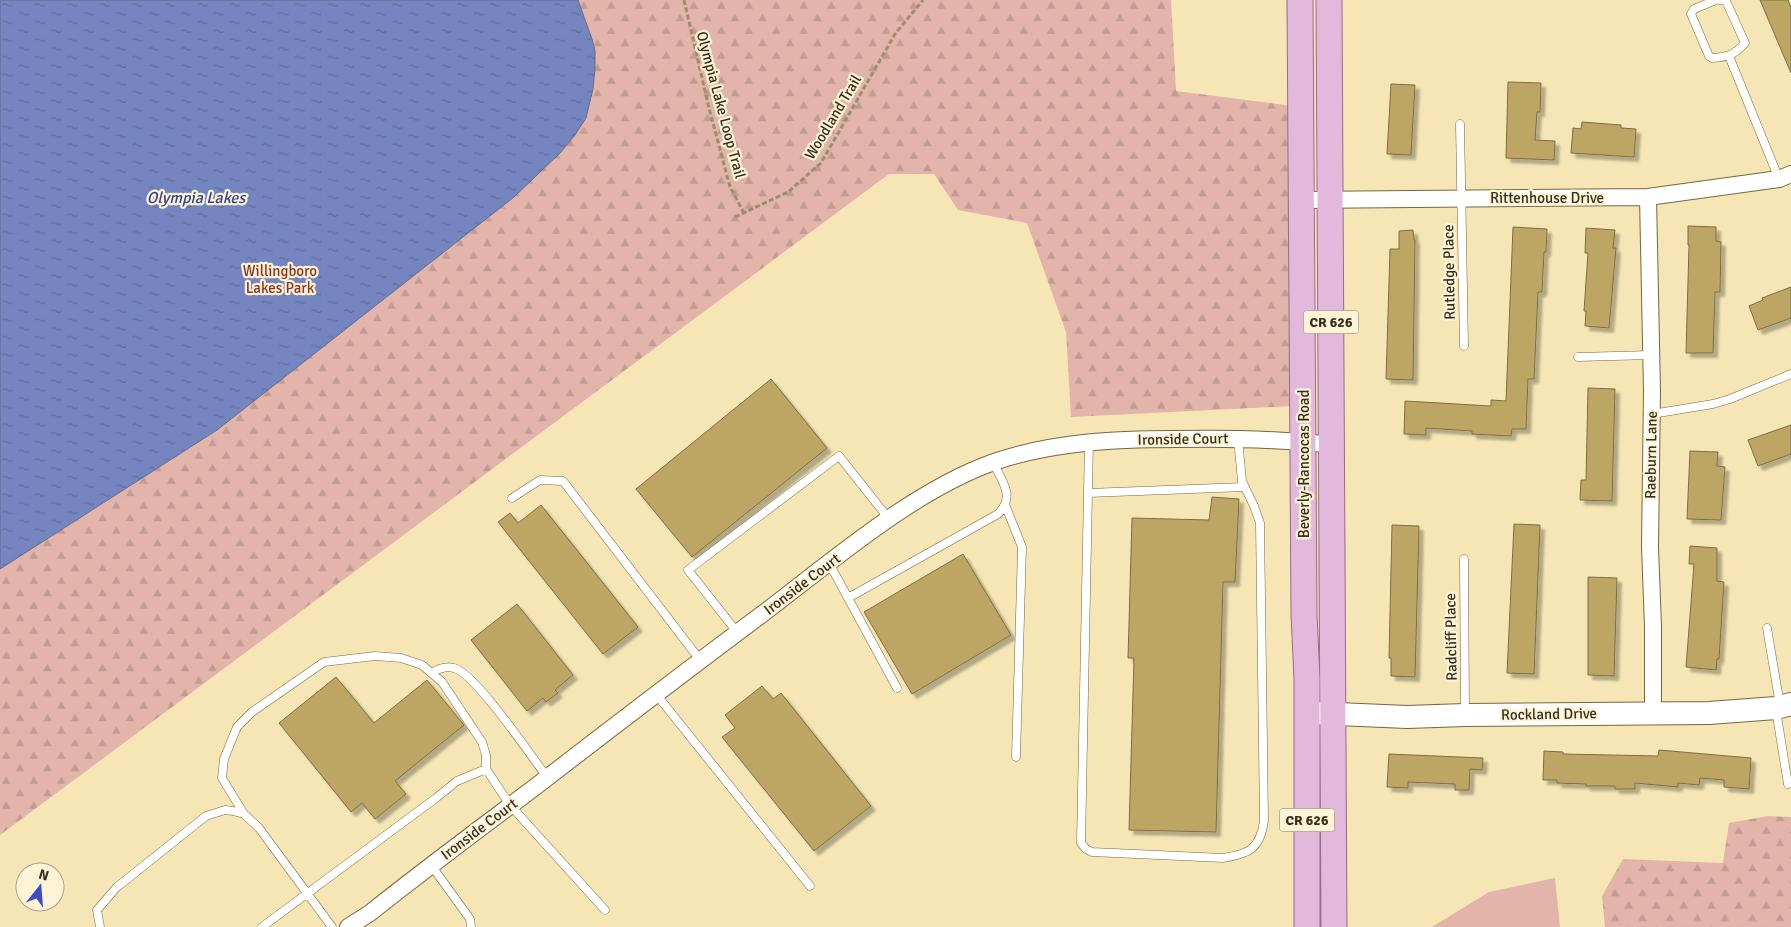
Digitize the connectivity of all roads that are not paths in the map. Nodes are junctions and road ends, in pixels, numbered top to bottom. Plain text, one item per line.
1 (1300, 0) edge
2 (1329, 0) edge
3 (1716, 0) edge
4 (1720, 0) edge
5 (1729, 56) junction
6 (1460, 124) dead end
7 (1785, 177) edge
8 (1648, 197) junction
9 (1462, 198) junction
10 (1301, 200) junction
11 (1330, 200) junction
12 (1464, 346) dead end
13 (1651, 355) junction
14 (1578, 357) dead end
15 (1791, 374) edge
16 (1652, 414) junction
17 (1238, 439) junction
18 (1089, 442) junction
19 (1304, 442) junction
20 (1332, 445) junction
21 (993, 462) junction
22 (1244, 487) junction
23 (1088, 493) junction
24 (512, 498) dead end
25 (1006, 507) junction
26 (889, 519) junction
27 (1464, 558) dead end
28 (829, 563) junction
29 (848, 598) junction
30 (1767, 628) dead end
31 (737, 632) junction
32 (700, 660) junction
33 (432, 673) junction
34 (898, 688) dead end
35 (656, 694) junction
36 (1782, 706) edge
37 (1306, 713) junction
38 (1653, 713) junction
39 (1333, 714) junction
40 (1465, 715) junction
41 (1016, 757) dead end
42 (486, 769) junction
43 (547, 777) junction
44 (1788, 784) dead end
45 (510, 806) junction
46 (244, 814) junction
47 (432, 865) junction
48 (810, 886) dead end
49 (307, 893) junction
50 (604, 910) dead end
51 (100, 927) edge
52 (262, 927) edge
53 (332, 927) edge
54 (348, 927) edge
55 (472, 927) edge
56 (1307, 927) edge
57 (1334, 927) edge

1 - 10 main road, Beverly-Rancocas Road / CR 626
2 - 11 main road, Beverly-Rancocas Road / CR 626
3 - 5 lane
4 - 5 lane
5 - 7 lane
6 - 9 lane, Rutledge Place
7 - 8 street, Rittenhouse Drive
8 - 9 street, Rittenhouse Drive
8 - 13 street, Raeburn Lane
9 - 11 street, Rittenhouse Drive
9 - 12 lane, Rutledge Place
10 - 11 street, Rittenhouse Drive
10 - 19 main road, Beverly-Rancocas Road / CR 626
11 - 20 main road, Beverly-Rancocas Road / CR 626
13 - 14 lane
13 - 16 street, Raeburn Lane
15 - 16 lane
16 - 38 street, Raeburn Lane
17 - 18 street, Ironside Court
17 - 19 street, Ironside Court
17 - 22 lane
18 - 21 street, Ironside Court
18 - 23 lane
19 - 20 street, Ironside Court
19 - 37 main road, Beverly-Rancocas Road / CR 626
20 - 39 main road, Beverly-Rancocas Road / CR 626
21 - 25 lane
21 - 26 street, Ironside Court
22 - 23 lane
22 - 23 lane
24 - 32 lane
25 - 29 lane
25 - 41 lane
26 - 28 street, Ironside Court
26 - 31 lane
27 - 40 lane, Radcliff Place
28 - 29 lane
28 - 31 street, Ironside Court
29 - 34 lane
30 - 36 lane
31 - 32 street, Ironside Court
32 - 35 street, Ironside Court
33 - 42 lane
33 - 43 lane
33 - 46 lane
35 - 43 street, Ironside Court
35 - 48 lane
36 - 38 street, Rockland Drive
36 - 44 lane
37 - 39 street, Rockland Drive
37 - 56 main road, Beverly-Rancocas Road / CR 626
38 - 40 street, Rockland Drive
39 - 40 street, Rockland Drive
39 - 57 main road, Beverly-Rancocas Road / CR 626
42 - 45 lane
42 - 49 lane
43 - 45 street, Ironside Court
45 - 47 street, Ironside Court
45 - 50 lane
46 - 49 lane
46 - 51 lane
47 - 54 street, Ironside Court
47 - 55 lane
49 - 52 lane
49 - 53 lane

